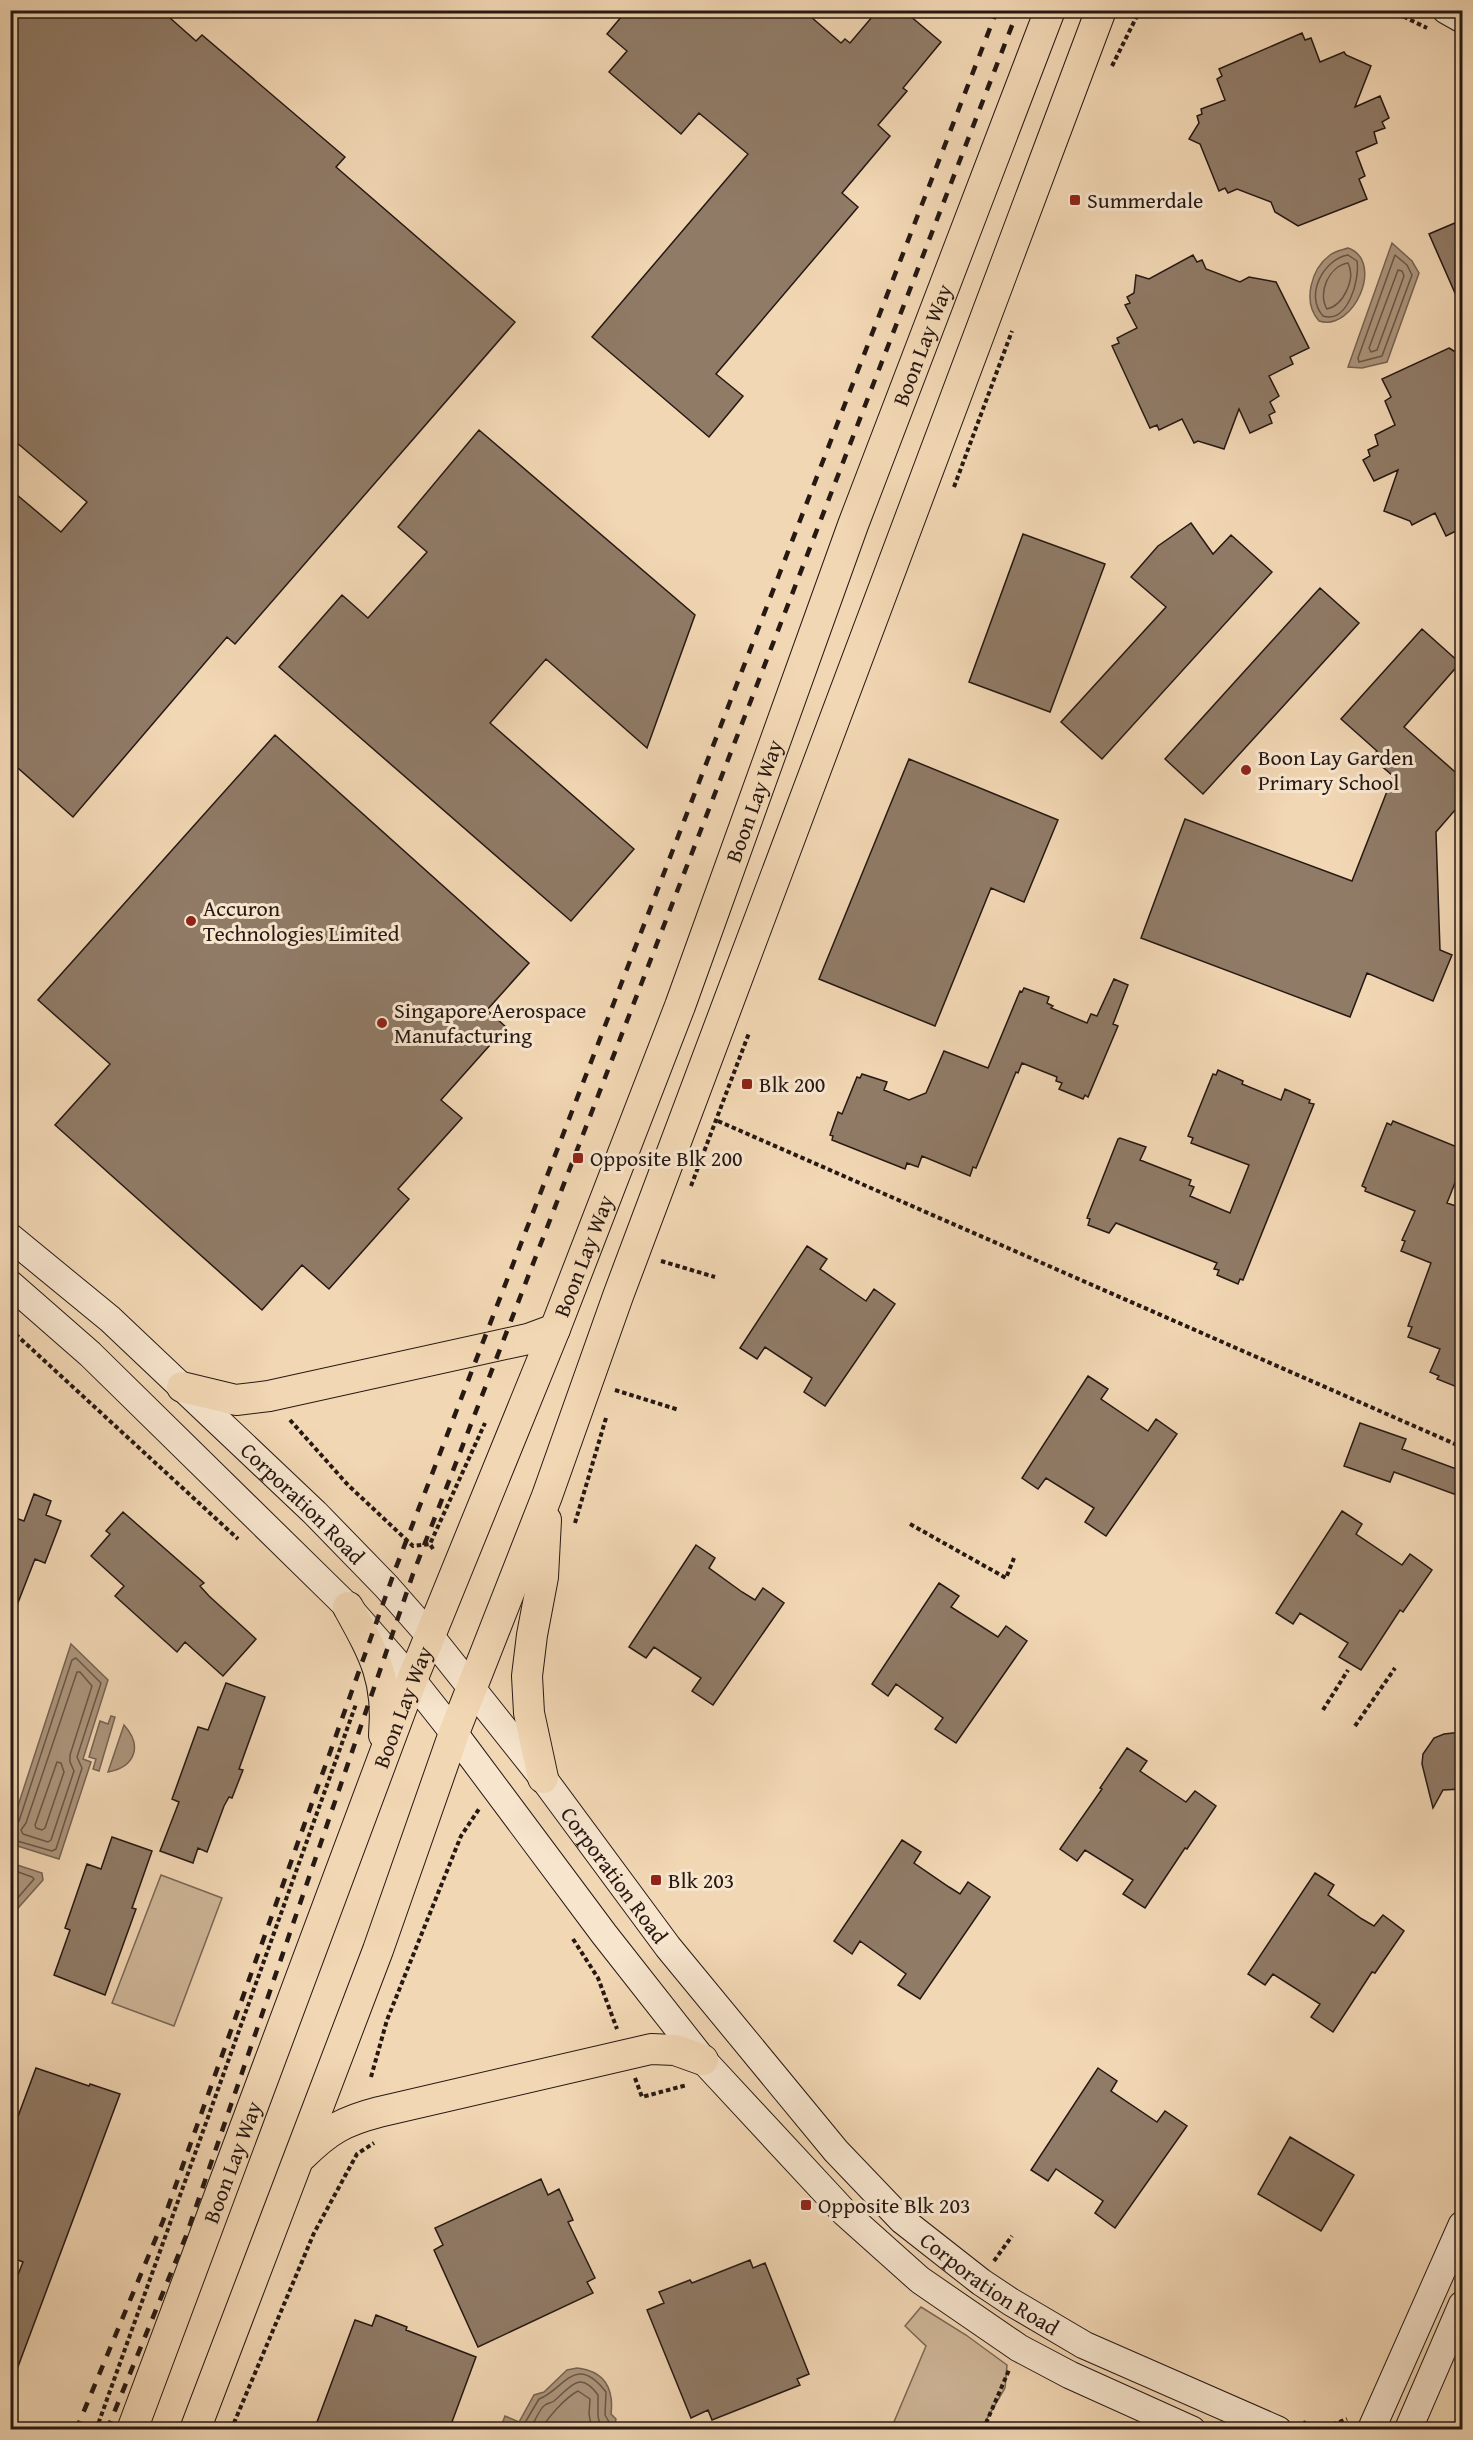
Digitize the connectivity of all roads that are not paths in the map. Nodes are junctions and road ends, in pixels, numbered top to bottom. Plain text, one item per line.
1 (1050, 10) edge
2 (1101, 10) edge
3 (1446, 10) edge
4 (1462, 19) edge
5 (10, 1237) edge
6 (10, 1284) edge
7 (555, 1329) junction
8 (182, 1387) junction
9 (547, 1496) junction
10 (348, 1607) junction
11 (430, 1636) junction
12 (412, 1680) junction
13 (471, 1687) junction
14 (454, 1733) junction
15 (381, 1765) junction
16 (543, 1778) junction
17 (703, 2060) junction
18 (298, 2159) junction
19 (1462, 2225) edge
20 (1462, 2305) edge
21 (1062, 2332) junction
22 (1047, 2363) junction
23 (1376, 2420) edge
24 (1288, 2425) edge
25 (132, 2430) edge
26 (195, 2430) edge
27 (1192, 2430) edge
28 (1408, 2430) edge

1 - 7 main road, Boon Lay Way
2 - 9 main road, Boon Lay Way
3 - 4 main road
5 - 8 main road, Corporation Road
6 - 10 main road, Corporation Road
7 - 8 main road
7 - 11 main road, Boon Lay Way
8 - 11 main road, Corporation Road
9 - 13 main road, Boon Lay Way
9 - 16 main road
10 - 12 main road, Corporation Road
10 - 15 main road
11 - 12 main road, Boon Lay Way
11 - 13 main road, Corporation Road
12 - 14 main road, Corporation Road
12 - 15 main road, Boon Lay Way
13 - 14 main road, Boon Lay Way
13 - 16 main road, Corporation Road
14 - 17 main road, Corporation Road
14 - 18 main road, Boon Lay Way
15 - 25 main road, Boon Lay Way
16 - 21 main road, Corporation Road
17 - 18 main road
17 - 22 main road, Corporation Road
18 - 26 main road, Boon Lay Way
19 - 23 main road
20 - 28 main road
21 - 22 main road
21 - 24 main road, Corporation Road
22 - 27 main road, Corporation Road

